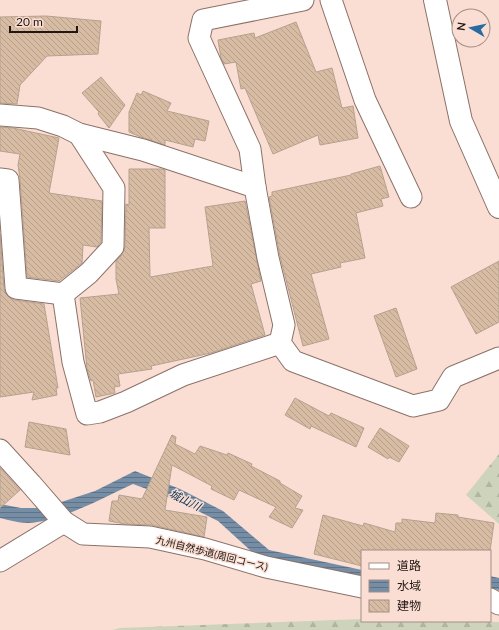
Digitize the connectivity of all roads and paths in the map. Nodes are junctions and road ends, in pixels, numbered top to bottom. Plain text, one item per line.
1 (303, 0) edge
2 (331, 0) edge
3 (436, 0) edge
4 (0, 115) edge
5 (79, 134) junction
6 (0, 179) edge
7 (255, 186) junction
8 (411, 197) dead end
9 (499, 207) edge
10 (63, 294) junction
11 (280, 343) junction
12 (499, 358) edge
13 (0, 450) edge
14 (63, 521) junction
15 (0, 561) edge
16 (361, 587) edge

1 - 7 street
2 - 8 street
3 - 9 street
4 - 5 street
5 - 7 street
5 - 10 street
6 - 10 street
7 - 11 street
10 - 11 street
11 - 12 street
13 - 14 street, 九州自然歩道(周回コース)
14 - 15 street
14 - 16 street, 九州自然歩道(周回コース)

